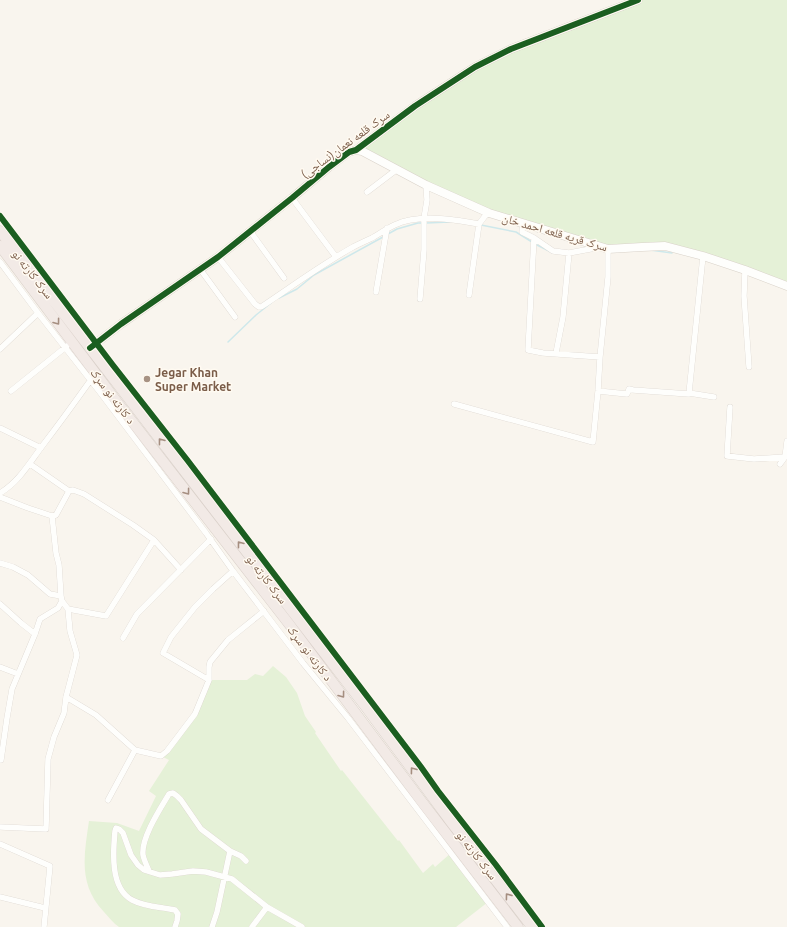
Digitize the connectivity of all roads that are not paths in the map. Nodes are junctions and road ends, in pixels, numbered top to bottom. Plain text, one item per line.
1 (638, 0) edge
2 (356, 150) junction
3 (396, 170) junction
4 (426, 186) junction
5 (367, 192) dead end
6 (292, 198) junction
7 (489, 213) junction
8 (0, 216) edge
9 (424, 218) junction
10 (523, 223) junction
11 (480, 224) junction
12 (387, 228) junction
13 (0, 231) edge
14 (250, 231) junction
15 (534, 238) junction
16 (0, 246) edge
17 (606, 248) junction
18 (569, 253) junction
19 (703, 256) junction
20 (218, 257) junction
21 (336, 257) junction
22 (0, 262) edge
23 (200, 269) junction
24 (745, 270) junction
25 (284, 278) dead end
26 (787, 286) edge
27 (376, 292) dead end
28 (469, 295) dead end
29 (420, 299) dead end
30 (38, 313) junction
31 (235, 317) dead end
32 (69, 345) junction
33 (93, 346) junction
34 (0, 349) edge
35 (556, 353) junction
36 (600, 356) junction
37 (749, 367) dead end
38 (111, 376) junction
39 (90, 381) junction
40 (102, 382) junction
41 (598, 391) junction
42 (11, 392) dead end
43 (689, 393) junction
44 (714, 398) dead end
45 (454, 404) dead end
46 (730, 408) dead end
47 (0, 428) edge
48 (139, 437) junction
49 (787, 441) edge
50 (41, 448) junction
51 (784, 461) edge
52 (30, 464) junction
53 (69, 491) junction
54 (0, 493) edge
55 (0, 497) edge
56 (52, 516) junction
57 (154, 540) junction
58 (211, 540) junction
59 (0, 564) edge
60 (181, 570) junction
61 (233, 571) junction
62 (61, 598) junction
63 (0, 604) edge
64 (68, 609) junction
65 (264, 611) junction
66 (35, 634) junction
67 (123, 638) dead end
68 (0, 667) edge
69 (18, 674) junction
70 (209, 680) junction
71 (66, 697) junction
72 (135, 750) junction
73 (0, 760) edge
74 (108, 800) dead end
75 (451, 822) junction
76 (0, 828) edge
77 (443, 829) junction
78 (0, 844) edge
79 (230, 852) junction
80 (246, 861) dead end
81 (149, 871) junction
82 (225, 876) junction
83 (0, 896) edge
84 (267, 907) junction
85 (45, 908) junction
86 (44, 927) edge
87 (175, 927) edge
88 (212, 927) edge
89 (252, 927) edge
90 (302, 927) edge
91 (507, 927) edge
92 (518, 927) edge
93 (532, 927) edge
94 (542, 927) edge

1 - 2 street, سرک قلعه نعمان(نساجی)
2 - 3 street, سرک قریه قلعه احمد خان
2 - 6 street, سرک قلعه نعمان(نساجی)
3 - 4 street, سرک قریه قلعه احمد خان
3 - 5 street
4 - 7 street, سرک قریه قلعه احمد خان
4 - 9 street
6 - 14 street, سرک قلعه نعمان(نساجی)
6 - 21 street
7 - 10 street, سرک قریه قلعه احمد خان
7 - 11 street
8 - 33 street
9 - 11 street
9 - 12 street
9 - 29 street
10 - 15 street
10 - 17 street, سرک قریه قلعه احمد خان
11 - 28 street
12 - 21 street
12 - 27 street
13 - 33 highway, سرک کارته نو
14 - 20 street, سرک قلعه نعمان(نساجی)
14 - 25 street
15 - 18 street
15 - 35 street
16 -> 32 highway, د کارته نو سړک
17 - 18 street
17 - 19 street, سرک قریه قلعه احمد خان
17 - 36 street
18 - 35 street
19 - 24 street, سرک قریه قلعه احمد خان
19 - 43 street
20 - 21 street
20 - 23 street, سرک قلعه نعمان(نساجی)
22 - 30 street
23 - 31 street
23 - 33 street, سرک قلعه نعمان(نساجی)
24 - 26 street, سرک قریه قلعه احمد خان
24 - 37 street
30 - 32 street
30 - 34 street
32 - 39 street
32 - 40 highway, د کارته نو سړک
32 - 42 street
33 - 38 highway, سرک کارته نو
33 - 94 street
35 - 36 street
36 - 41 street
38 - 40 highway
75 -> 38 highway, سرک کارته نو
39 - 48 street
39 - 50 street
40 - 48 highway, د کارته نو سړک
41 - 43 street
41 - 45 street
43 - 44 street
46 - 51 street
47 - 50 street
48 - 58 street
48 -> 77 highway, د کارته نو سړک
49 - 51 street
50 - 52 street
52 - 53 street
52 - 54 street
53 - 56 street
53 - 57 street
55 - 56 street
56 - 62 street
57 - 60 street
57 - 64 street
58 - 60 street
58 - 61 street
59 - 62 street
60 - 67 street
61 - 65 street
61 - 70 street
62 - 64 street
62 - 66 street
63 - 66 street
64 - 71 street
65 - 70 street
65 - 91 street
66 - 69 street
68 - 69 street
69 - 73 street
70 - 72 street
71 - 72 street
71 - 76 street
72 - 74 street
75 - 77 highway
93 -> 75 highway, سرک کارته نو
77 - 92 highway, د کارته نو سړک
78 - 85 street
79 - 80 street
79 - 81 street
79 - 82 street
81 - 82 street
81 - 87 street
82 - 84 street
82 - 88 street
83 - 85 street
84 - 89 street
84 - 90 street
85 - 86 street

